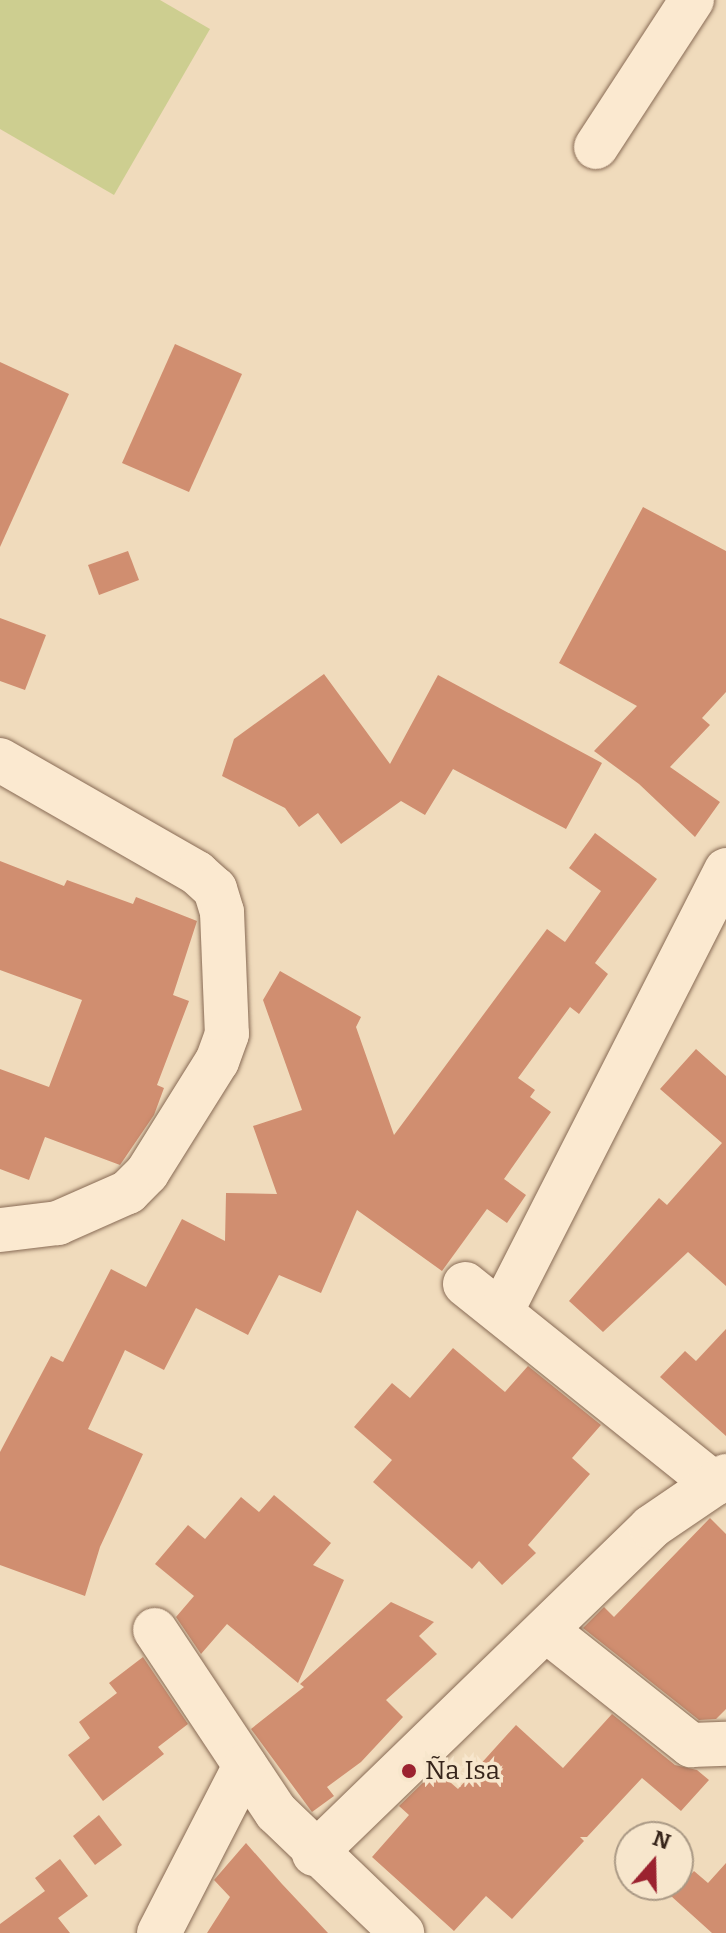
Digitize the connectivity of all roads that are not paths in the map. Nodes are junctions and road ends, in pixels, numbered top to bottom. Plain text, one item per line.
1 (692, 0) edge
2 (596, 147) dead end
3 (0, 760) edge
4 (726, 870) edge
5 (0, 1230) edge
6 (465, 1284) dead end
7 (501, 1312) junction
8 (721, 1480) edge
9 (155, 1630) dead end
10 (547, 1631) junction
11 (726, 1744) edge
12 (245, 1766) junction
13 (314, 1854) junction
14 (159, 1933) edge
15 (402, 1933) edge

1 - 2 street
3 - 5 street
4 - 7 street
6 - 7 street
7 - 8 street
8 - 10 street
9 - 12 street
10 - 11 street
10 - 13 street
12 - 13 street
12 - 14 street
13 - 15 street

